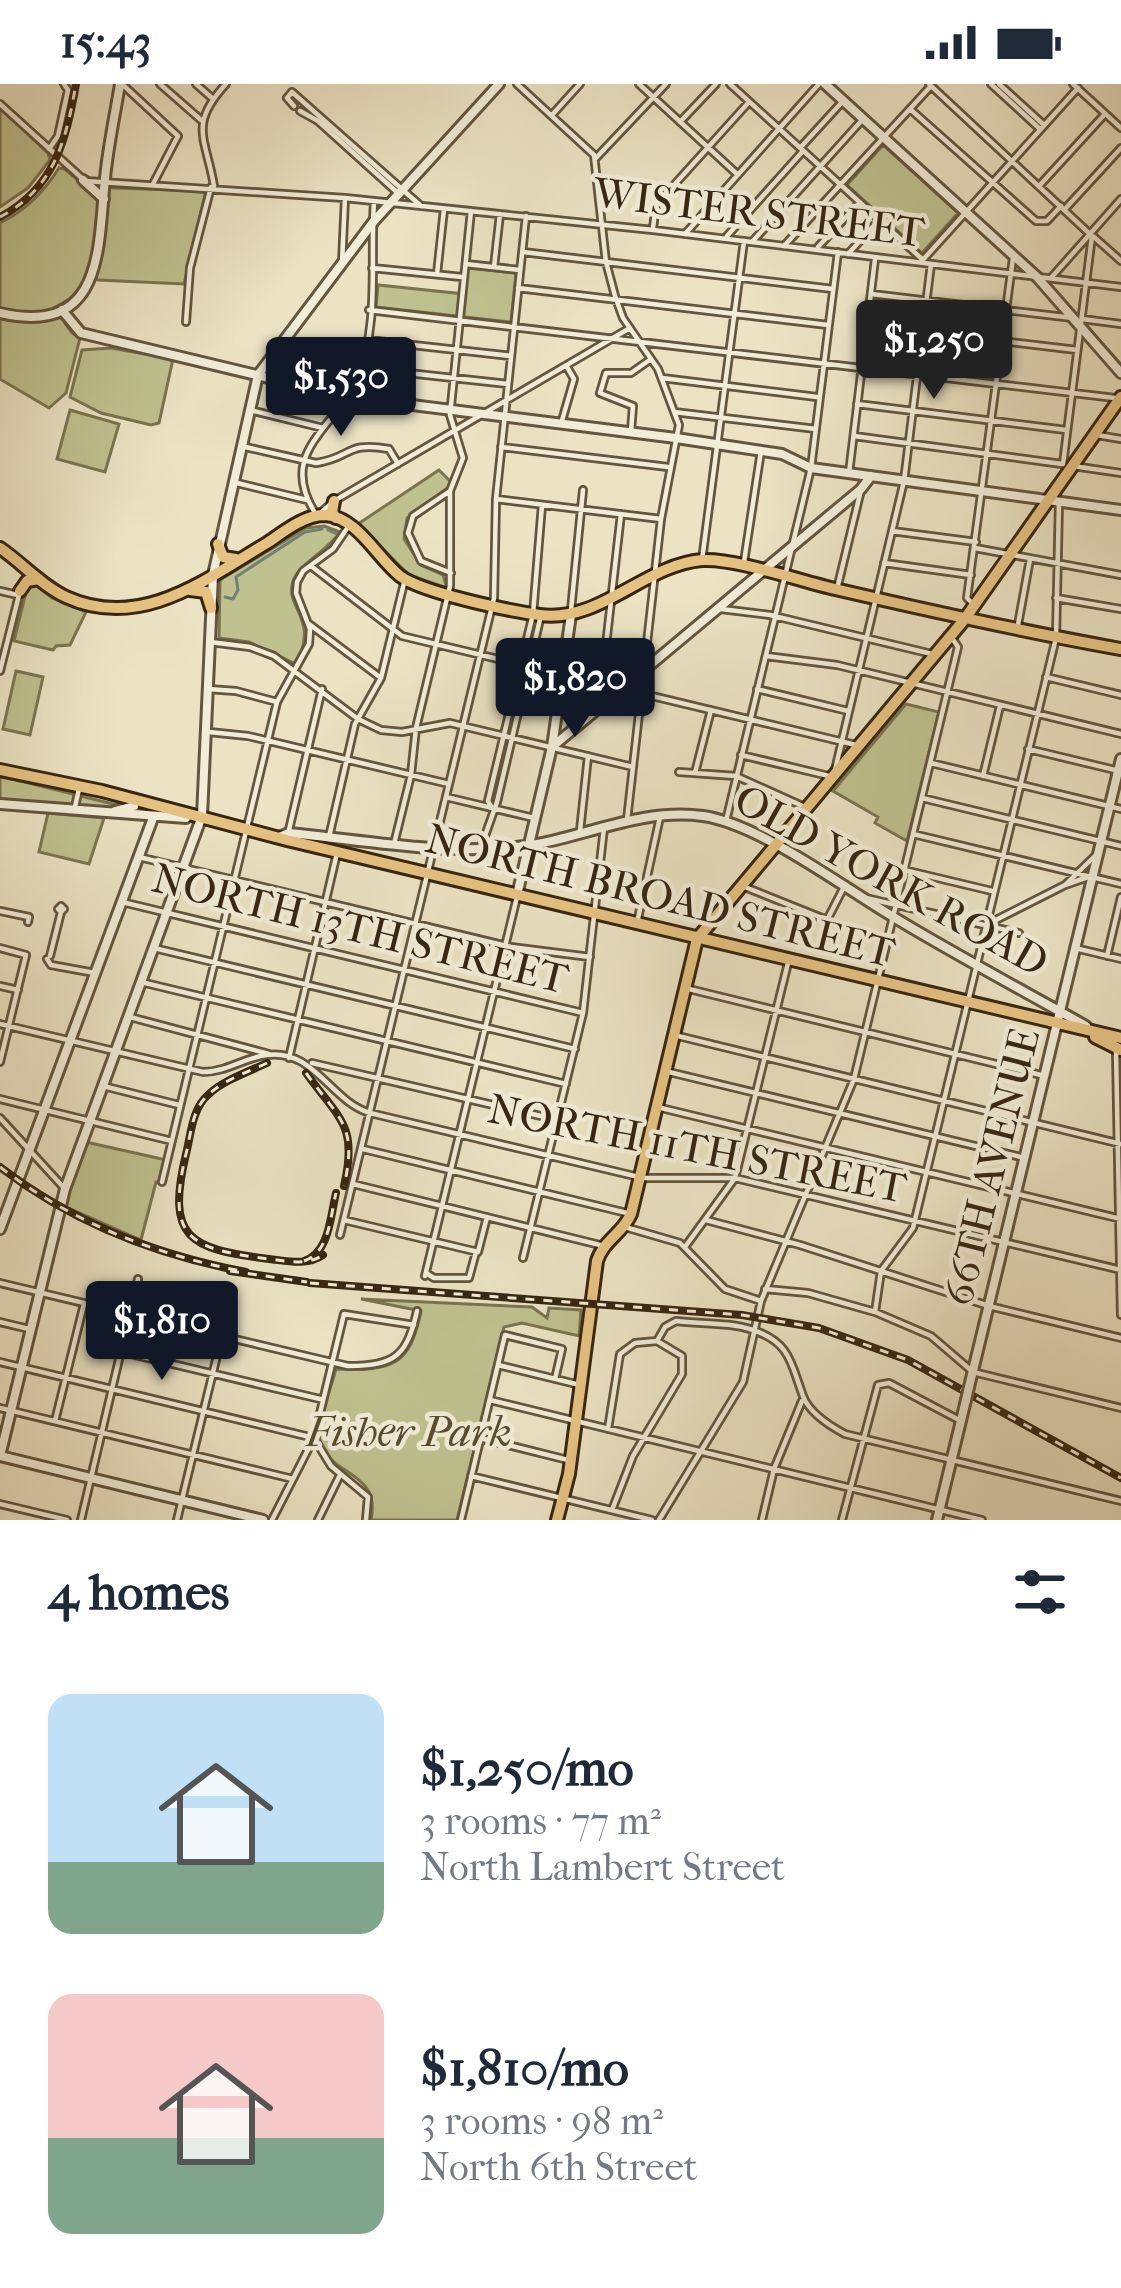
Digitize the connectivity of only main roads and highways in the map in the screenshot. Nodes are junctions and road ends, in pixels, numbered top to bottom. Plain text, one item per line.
1 (1121, 398) edge
2 (334, 501) road end
3 (317, 516) junction
4 (336, 518) junction
5 (348, 527) junction
6 (218, 544) road end
7 (0, 548) edge
8 (240, 559) junction
9 (39, 579) junction
10 (187, 590) junction
11 (19, 593) road end
12 (212, 608) road end
13 (964, 620) junction
14 (1121, 649) edge
15 (0, 770) edge
16 (79, 789) junction
17 (202, 819) junction
18 (704, 940) junction
19 (1120, 1043) edge
20 (557, 1520) edge

1 - 13 main road
2 - 4 main road
3 - 4 main road
3 - 5 main road
3 - 8 main road
4 - 5 main road
5 - 13 main road
6 - 8 main road
7 - 9 main road
8 - 10 main road
9 - 10 main road
9 - 11 main road
10 - 12 main road
13 - 14 main road
13 - 18 main road
15 - 16 main road, NORTH BROAD STREET
16 - 17 main road, NORTH BROAD STREET
16 - 17 main road, NORTH BROAD STREET
17 - 18 main road, NORTH BROAD STREET
18 - 19 main road, NORTH BROAD STREET
18 - 20 main road

